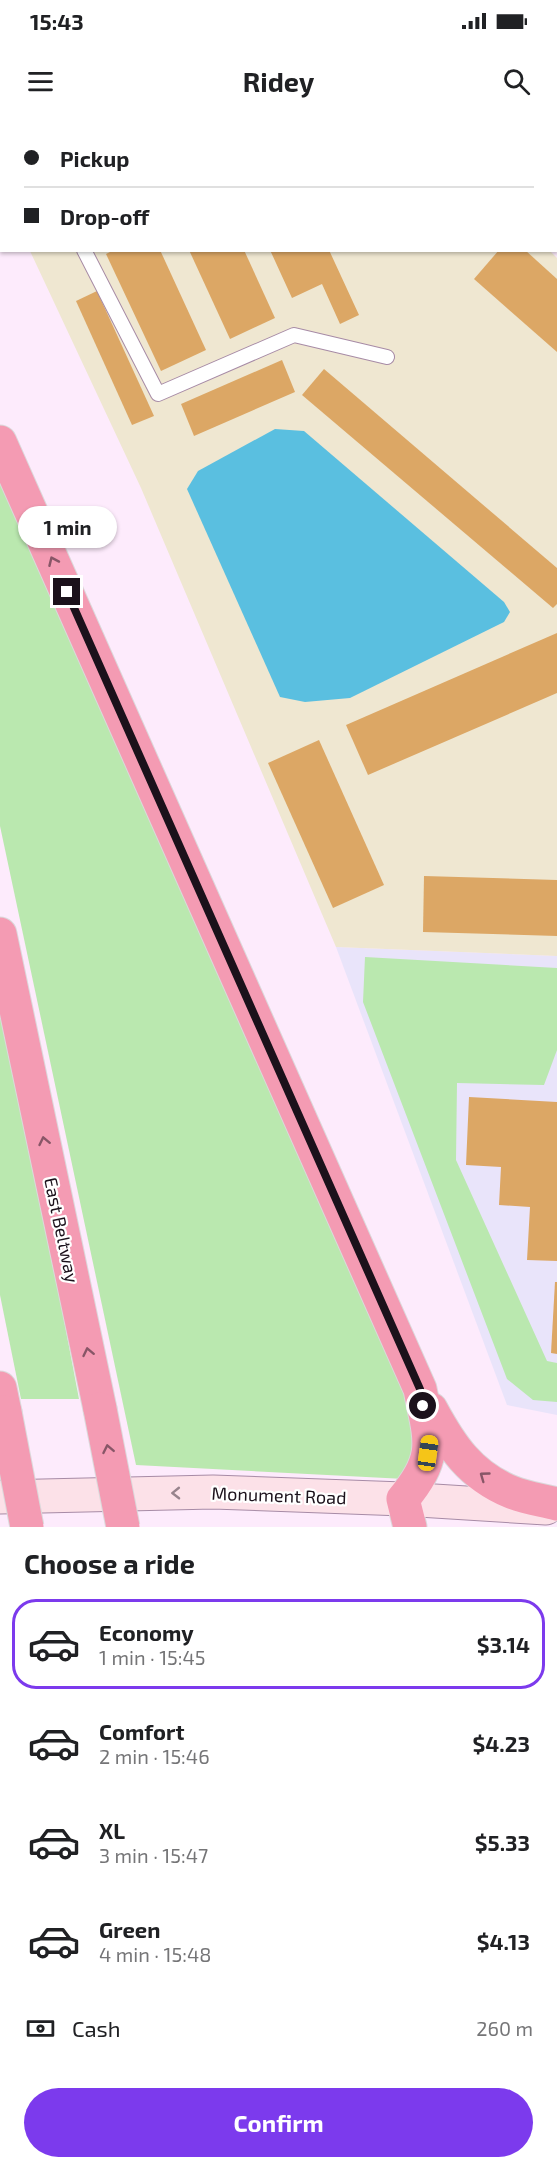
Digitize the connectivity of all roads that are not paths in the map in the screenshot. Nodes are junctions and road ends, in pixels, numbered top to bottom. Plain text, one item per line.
1 (85, 252) edge
2 (387, 357) dead end
3 (0, 442) edge
4 (0, 934) edge
5 (420, 1389) junction
6 (2, 1400) edge
7 (0, 1497) edge
8 (557, 1507) edge
9 (406, 1513) edge
10 (27, 1527) edge
11 (123, 1527) edge

1 - 2 lane
5 -> 3 highway
11 -> 4 highway, East Beltway, bridge
8 -> 5 highway
5 - 9 highway
6 - 10 highway, bridge
9 -> 7 main road, Monument Road
8 - 9 main road, Monument Road

